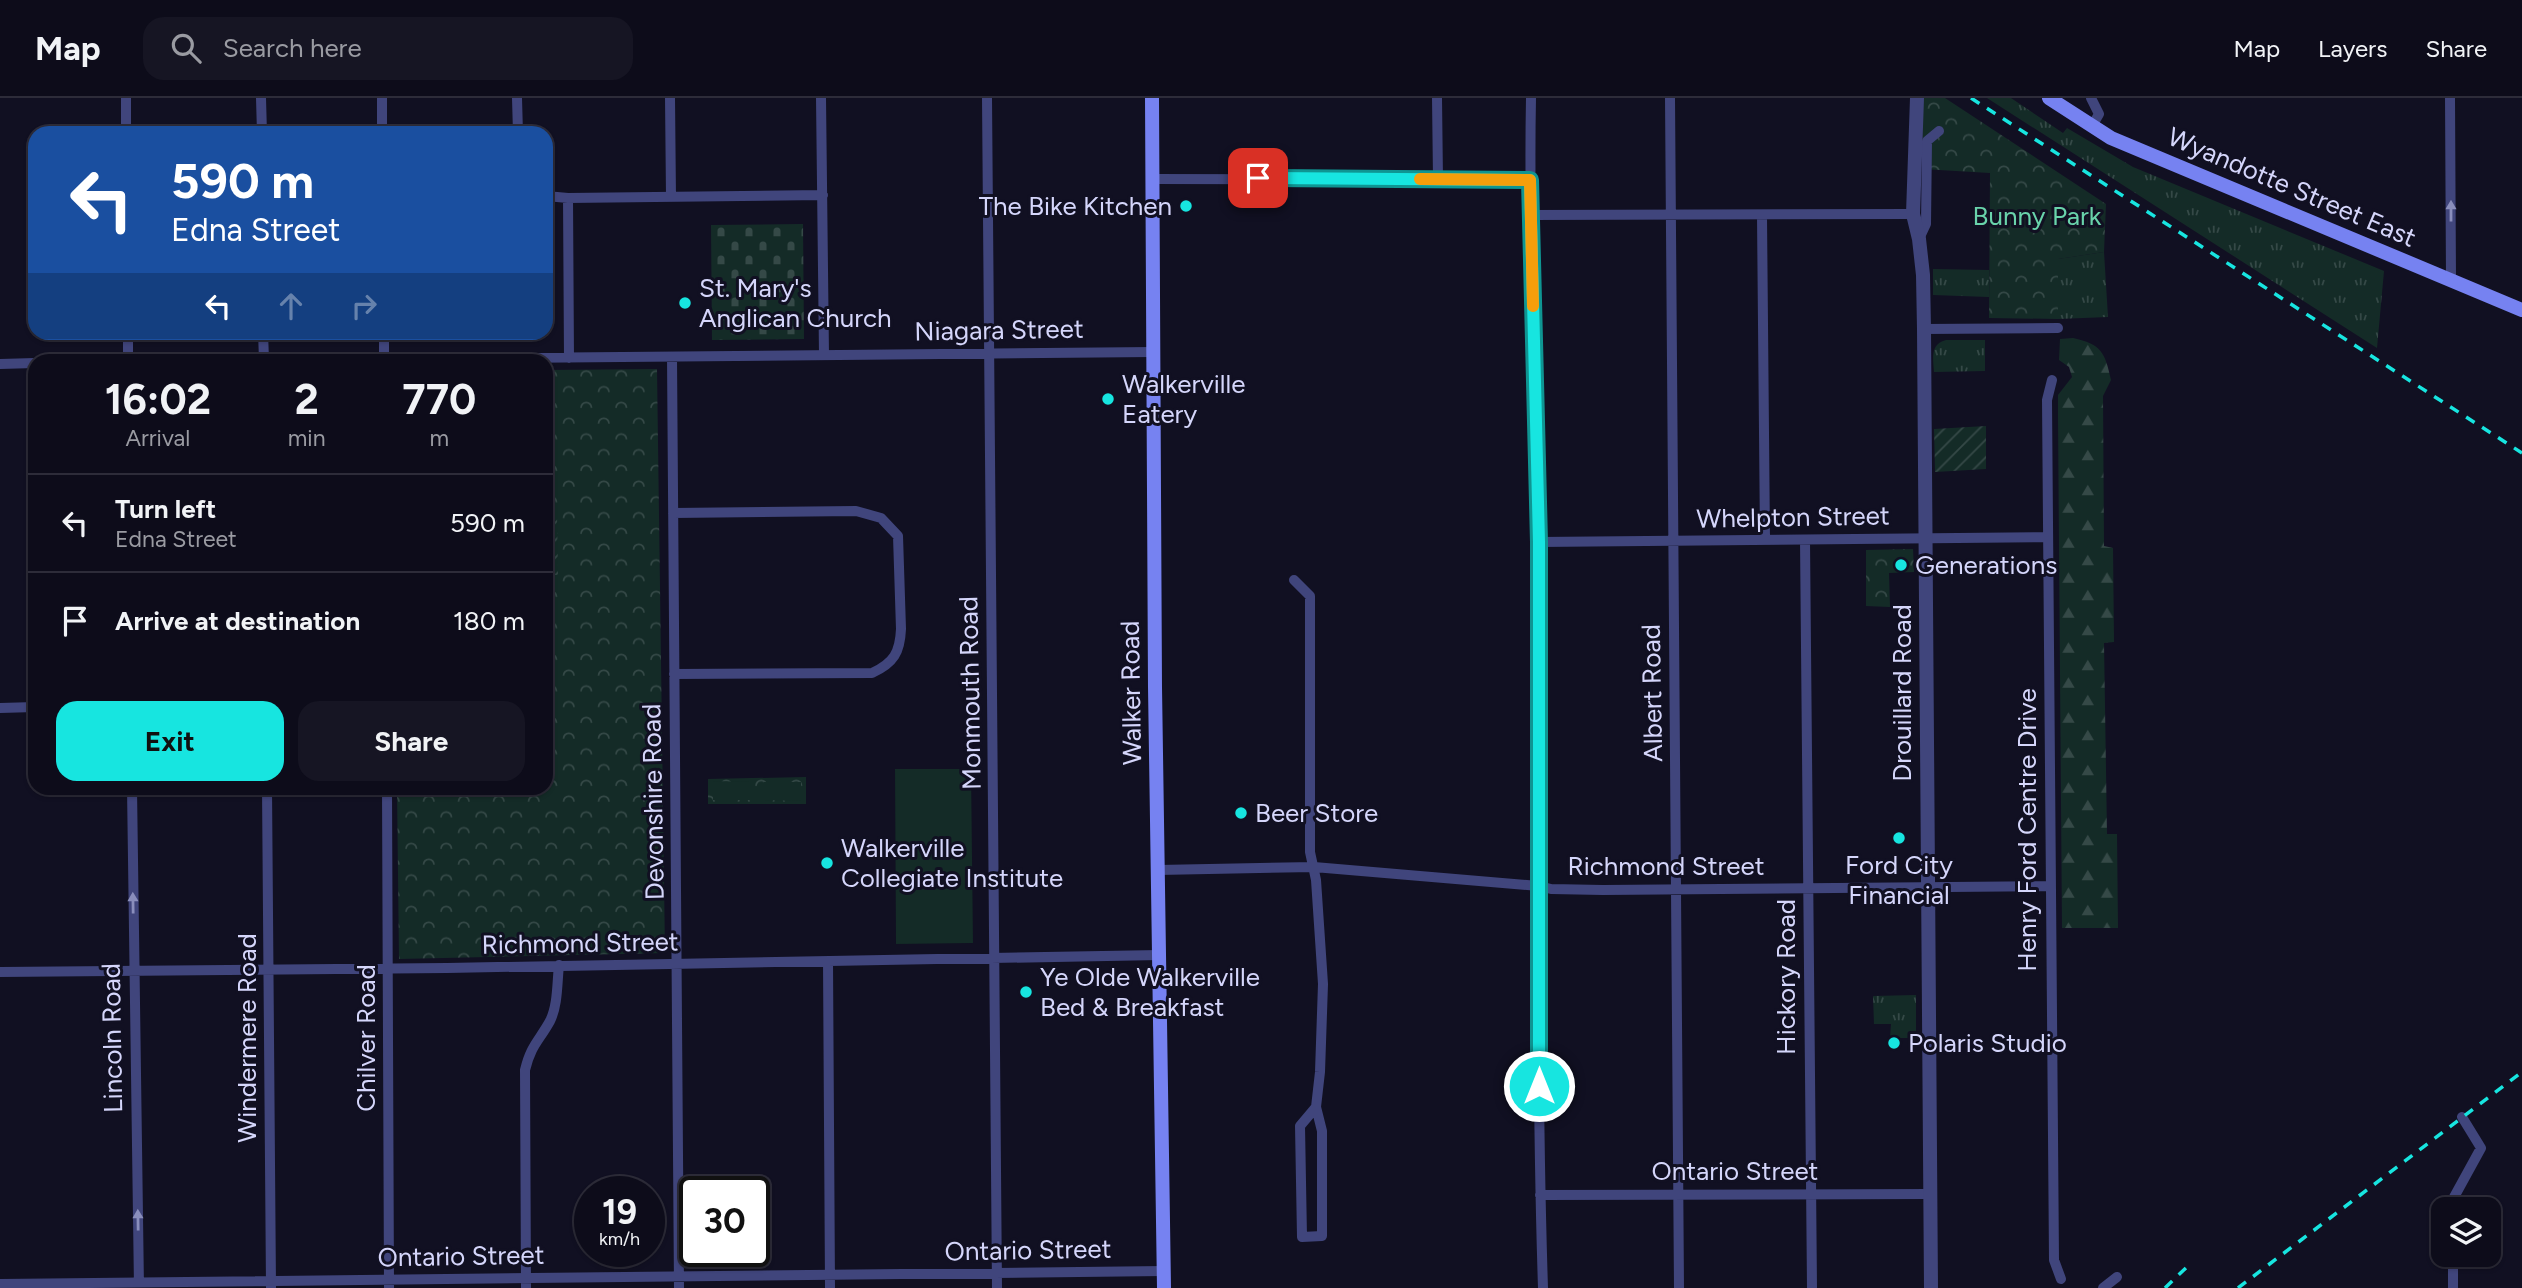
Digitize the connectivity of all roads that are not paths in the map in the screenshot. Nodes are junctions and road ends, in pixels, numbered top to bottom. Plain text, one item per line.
1 (126, 98) edge
2 (261, 98) edge
3 (382, 98) edge
4 (517, 98) edge
5 (670, 98) edge
6 (821, 98) edge
7 (987, 98) edge
8 (1152, 98) edge
9 (1437, 98) edge
10 (1531, 98) edge
11 (1670, 98) edge
12 (1917, 98) edge
13 (2049, 98) edge
14 (2091, 98) edge
15 (2450, 98) edge
16 (126, 126) edge
17 (262, 126) edge
18 (383, 126) edge
19 (517, 126) edge
20 (2092, 126) junction
21 (1939, 131) dead end
22 (1438, 179) junction
23 (1152, 180) junction
24 (1530, 180) junction
25 (822, 195) junction
26 (553, 197) edge
27 (671, 197) junction
28 (568, 198) junction
29 (1671, 214) junction
30 (1913, 214) junction
31 (1531, 215) junction
32 (1762, 216) junction
33 (1919, 239) junction
34 (2451, 280) junction
35 (2522, 310) edge
36 (2058, 328) dead end
37 (1924, 329) junction
38 (989, 352) junction
39 (1153, 352) junction
40 (824, 355) junction
41 (672, 357) junction
42 (553, 358) edge
43 (569, 358) junction
44 (0, 363) edge
45 (28, 363) edge
46 (2052, 380) dead end
47 (673, 513) junction
48 (1925, 537) junction
49 (2048, 537) junction
50 (1765, 540) junction
51 (1805, 540) junction
52 (1673, 541) junction
53 (1539, 542) junction
54 (1294, 580) dead end
55 (674, 674) junction
56 (28, 707) edge
57 (0, 708) edge
58 (132, 795) edge
59 (267, 795) edge
60 (387, 795) edge
61 (1314, 867) junction
62 (1158, 870) junction
63 (1539, 886) junction
64 (2050, 886) junction
65 (1927, 887) junction
66 (1676, 888) junction
67 (1808, 888) junction
68 (1160, 955) junction
69 (995, 958) junction
70 (828, 961) junction
71 (677, 964) junction
72 (559, 965) junction
73 (389, 968) junction
74 (269, 969) junction
75 (134, 971) junction
76 (0, 972) edge
77 (1316, 1107) junction
78 (2462, 1117) dead end
79 (1678, 1193) junction
80 (1811, 1193) junction
81 (1930, 1194) junction
82 (1540, 1195) junction
83 (2454, 1197) edge
84 (2453, 1267) edge
85 (1164, 1271) junction
86 (997, 1273) junction
87 (830, 1275) junction
88 (2117, 1277) dead end
89 (2061, 1279) dead end
90 (679, 1282) edge
91 (526, 1283) edge
92 (0, 1284) edge
93 (389, 1284) edge
94 (139, 1285) edge
95 (271, 1285) edge
96 (59, 1286) edge
97 (831, 1288) edge
98 (997, 1288) edge
99 (1164, 1288) edge
100 (1543, 1288) edge
101 (1679, 1288) edge
102 (1812, 1288) edge
103 (1931, 1288) edge
104 (2103, 1288) edge
105 (2453, 1288) edge

1 - 16 street
2 - 17 street
3 - 18 street
4 - 19 street
5 - 27 street
6 - 25 street
7 - 38 street, Monmouth Road
8 - 23 main road, Walker Road
9 - 22 street
10 - 24 street
11 - 29 street, Albert Road
12 - 30 street, Drouillard Road
13 - 20 main road, Wyandotte Street East
14 - 20 street
34 -> 15 street
20 - 34 main road, Wyandotte Street East
21 - 33 street
22 - 23 street
22 - 24 street
23 - 39 main road, Walker Road
24 - 31 street
25 - 27 street
25 - 40 street
26 - 28 street
27 - 28 street
28 - 43 street
29 - 31 street
29 - 32 street
29 - 52 street, Albert Road
30 - 32 street
30 - 33 street, Drouillard Road
31 - 53 street
32 - 50 street
33 - 37 street, Drouillard Road
34 - 35 main road, Wyandotte Street East
36 - 37 street
37 - 48 street, Drouillard Road
38 - 39 street, Niagara Street
38 - 40 street, Niagara Street
38 - 69 street, Monmouth Road
39 - 62 main road, Walker Road
40 - 41 street, Niagara Street
41 - 43 street, Niagara Street
41 - 47 street, Devonshire Road
42 - 43 street, Niagara Street
44 - 45 street
46 - 49 street, Henry Ford Centre Drive
47 - 55 street, Devonshire Road
47 - 55 street
48 - 49 street, Whelpton Street
48 - 51 street, Whelpton Street
48 - 65 street, Drouillard Road
49 - 64 street, Henry Ford Centre Drive
50 - 51 street, Whelpton Street
50 - 52 street, Whelpton Street
51 - 67 street, Hickory Road
52 - 53 street, Whelpton Street
52 - 66 street, Albert Road
53 - 63 street
54 - 61 street
55 - 71 street, Devonshire Road
56 - 57 street
75 -> 58 street, Lincoln Road
59 - 74 street, Windermere Road
60 - 73 street, Chilver Road
61 - 62 street, Richmond Street
61 - 63 street, Richmond Street
61 - 77 street
62 - 68 main road, Walker Road
63 - 66 street, Richmond Street
63 - 82 street
64 - 65 street, Richmond Street
64 - 89 street, Henry Ford Centre Drive
65 - 67 street, Richmond Street
65 - 81 street, Drouillard Road
66 - 67 street, Richmond Street
66 - 79 street, Albert Road
67 - 80 street, Hickory Road
68 - 69 street, Richmond Street
68 - 85 main road, Walker Road
69 - 70 street, Richmond Street
69 - 86 street, Monmouth Road
70 - 71 street, Richmond Street
70 - 87 street
71 - 72 street, Richmond Street
71 - 90 street, Devonshire Road
72 - 73 street, Richmond Street
72 - 91 street
73 - 74 street, Richmond Street
73 - 93 street, Chilver Road
74 - 75 street, Richmond Street
74 - 95 street, Windermere Road
75 - 76 street, Richmond Street
94 -> 75 street, Lincoln Road
77 - 77 street
78 - 83 street
79 - 80 street, Ontario Street
79 - 82 street, Ontario Street
79 - 101 street, Albert Road
80 - 81 street, Ontario Street
80 - 102 street, Hickory Road
81 - 103 street, Drouillard Road
82 - 100 street
84 - 105 street
85 - 86 street, Ontario Street
85 - 99 main road, Walker Road
86 - 87 street, Ontario Street
86 - 98 street, Monmouth Road
87 - 90 street, Ontario Street
87 - 97 street
88 - 104 street
90 - 91 street, Ontario Street
91 - 93 street, Ontario Street
92 - 96 street, Ontario Street
93 - 95 street, Ontario Street
94 - 95 street, Ontario Street
94 - 96 street, Ontario Street

